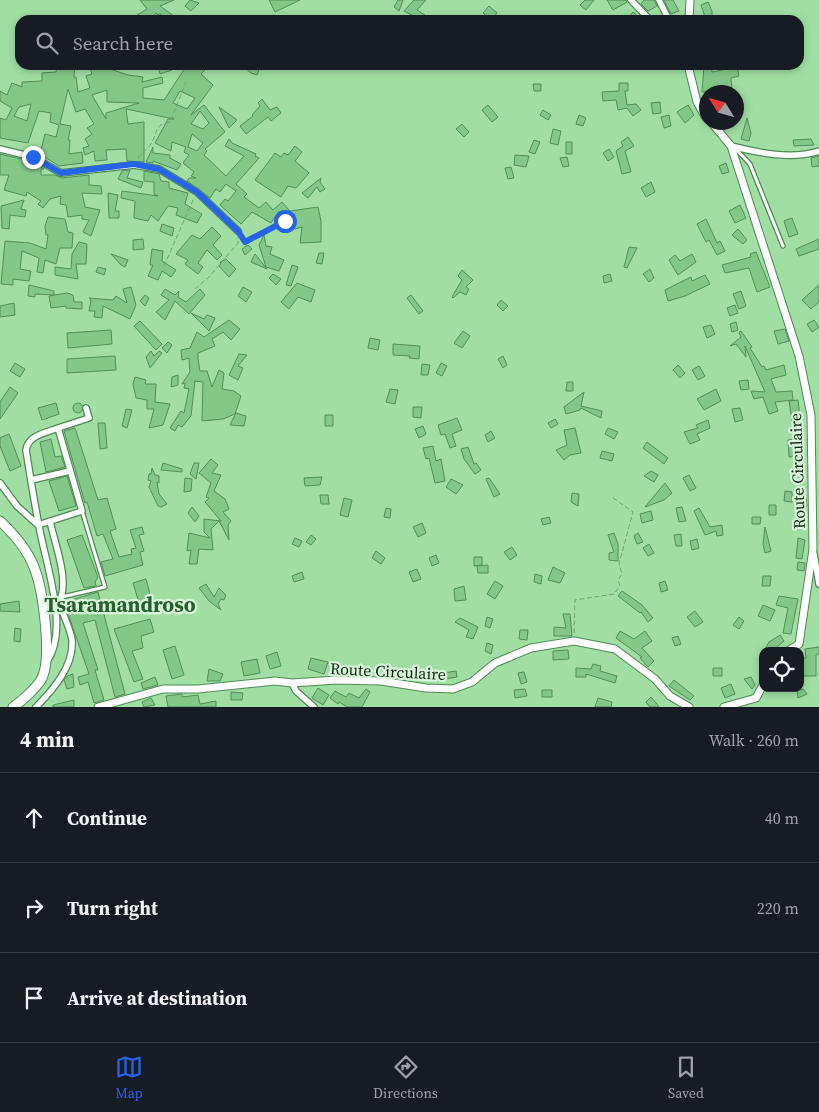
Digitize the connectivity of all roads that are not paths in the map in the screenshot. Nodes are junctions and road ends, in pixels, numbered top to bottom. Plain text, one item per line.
1 (631, 0) edge
2 (659, 0) edge
3 (690, 0) edge
4 (645, 15) edge
5 (666, 15) edge
6 (689, 15) edge
7 (689, 70) edge
8 (699, 106) edge
9 (718, 130) edge
10 (731, 146) junction
11 (0, 149) edge
12 (819, 151) edge
13 (238, 231) road end
14 (783, 246) dead end
15 (86, 408) dead end
16 (58, 428) junction
17 (70, 470) junction
18 (31, 480) junction
19 (0, 482) edge
20 (82, 511) junction
21 (0, 521) edge
22 (50, 521) junction
23 (38, 525) junction
24 (813, 549) junction
25 (819, 584) edge
26 (62, 596) junction
27 (794, 647) edge
28 (44, 665) junction
29 (292, 683) junction
30 (760, 692) edge
31 (13, 707) edge
32 (36, 707) edge
33 (98, 707) edge
34 (314, 707) edge
35 (689, 707) edge
36 (724, 707) edge

1 - 4 street
2 - 5 street
3 - 6 street
7 - 8 street
9 - 10 street, Route Circulaire
10 - 12 street
10 - 14 lane
10 - 24 street, Route Circulaire
11 - 13 street
15 - 16 street
16 - 17 street
16 - 18 street
17 - 18 street
17 - 20 street
18 - 23 street
19 - 23 street
20 - 22 street
20 - 26 lane
21 - 28 main road
22 - 23 street
22 - 26 street
23 - 28 street
24 - 25 street
24 - 27 street, Route Circulaire
26 - 32 street
28 - 31 main road
29 - 33 street, Route Circulaire
29 - 34 street
29 - 35 street, Route Circulaire
30 - 36 street

